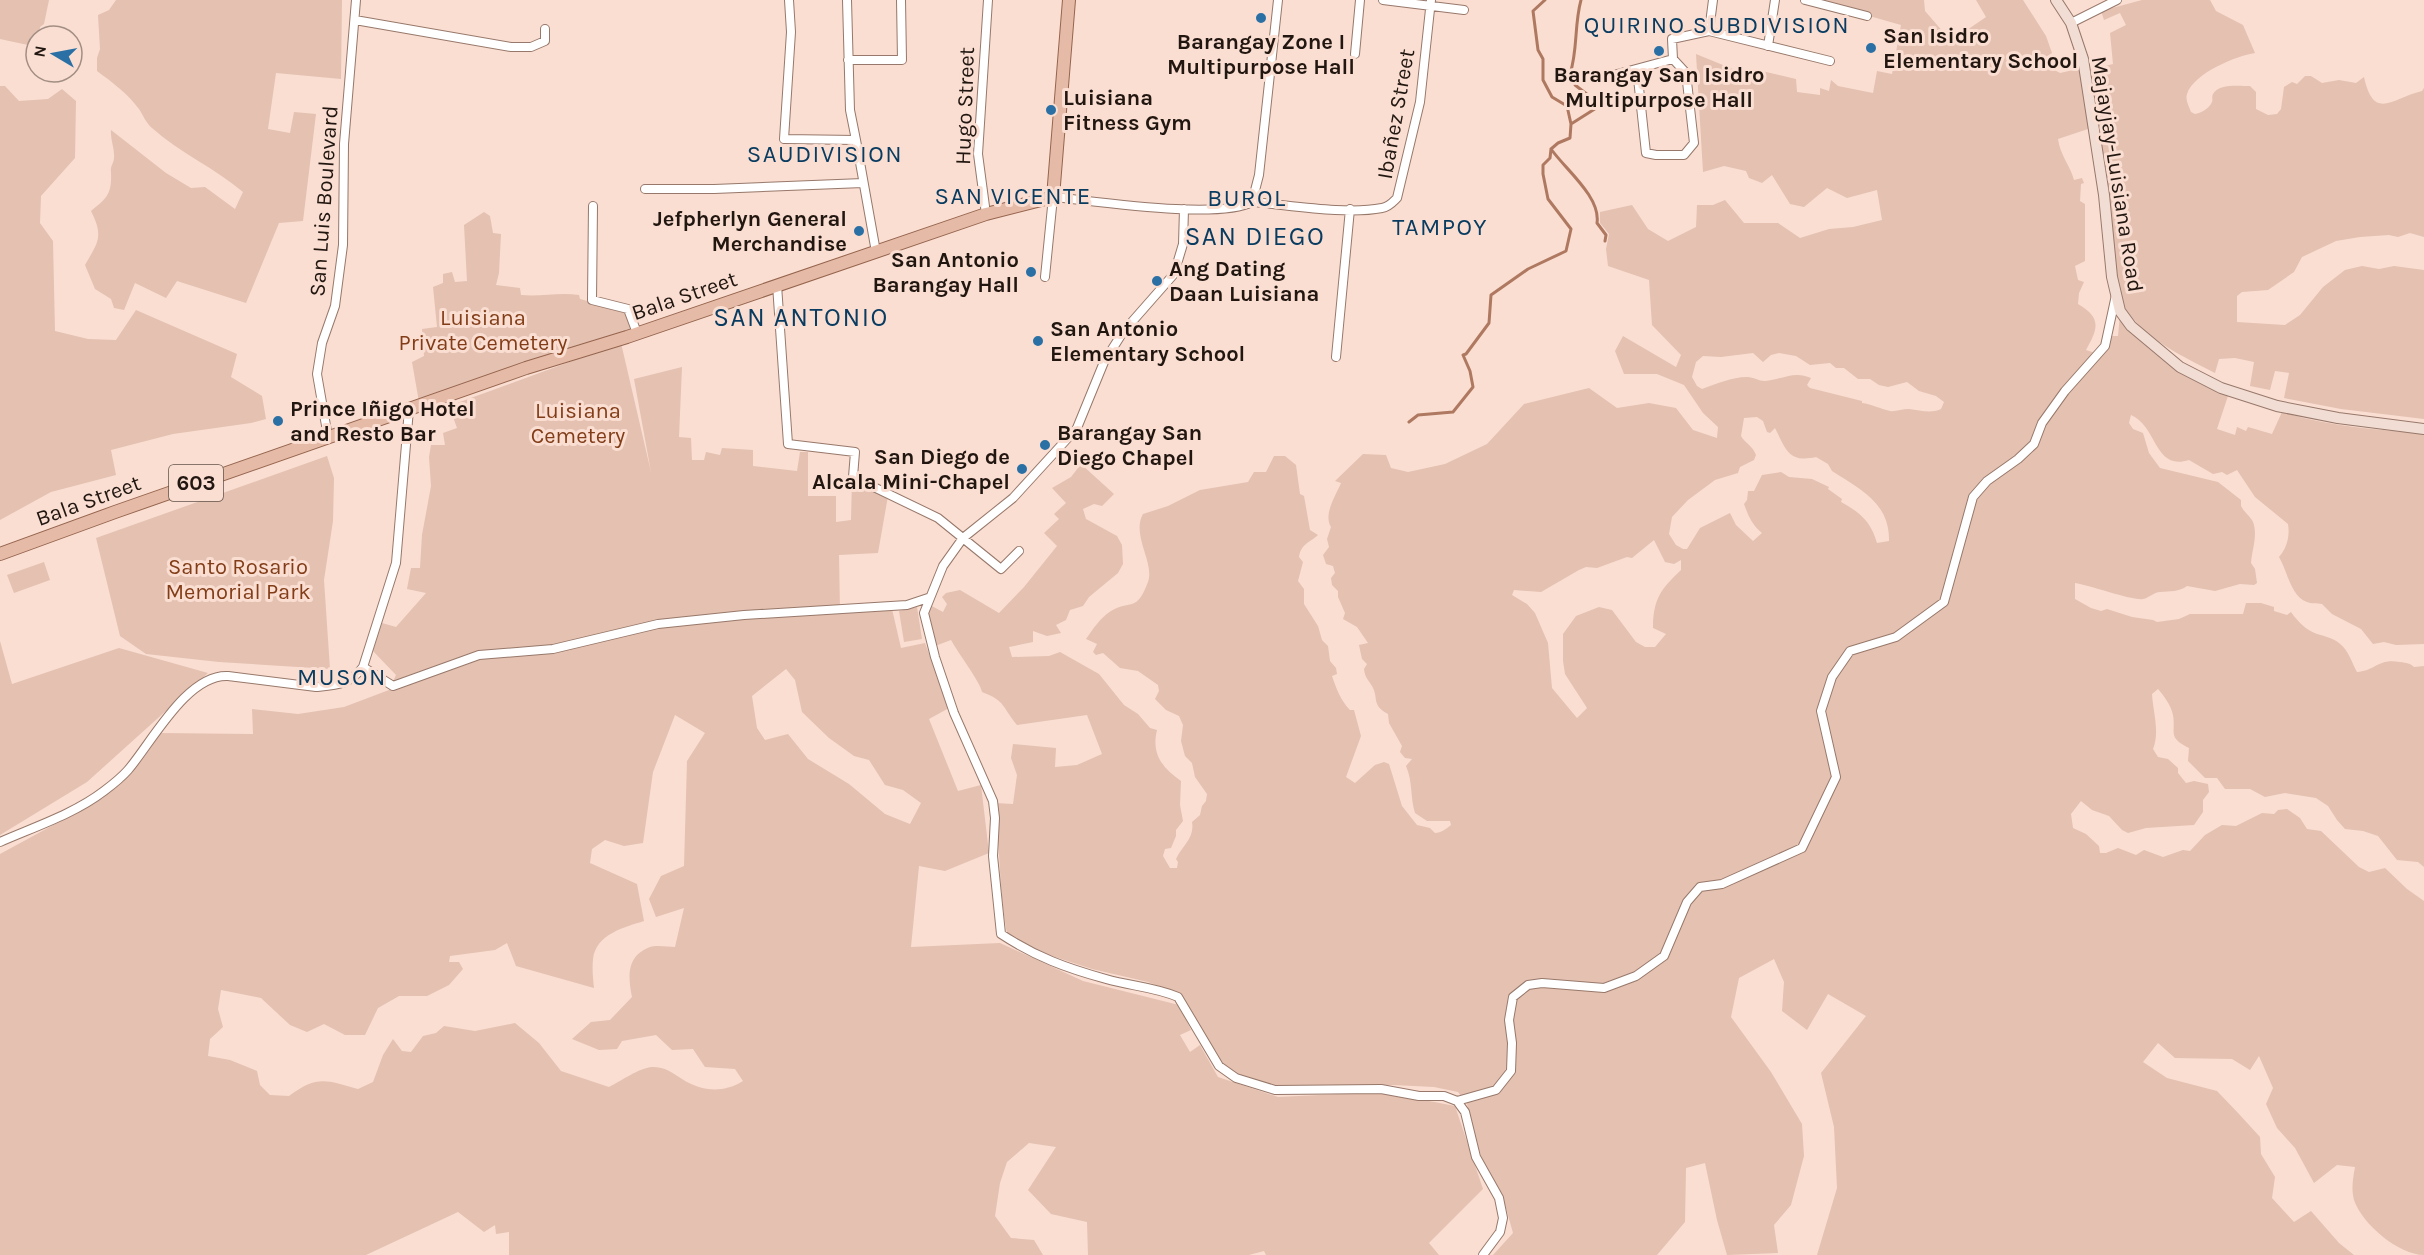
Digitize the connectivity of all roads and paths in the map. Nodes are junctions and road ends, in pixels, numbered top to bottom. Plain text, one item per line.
1 (356, 0) edge
2 (789, 0) edge
3 (847, 0) edge
4 (901, 0) edge
5 (988, 0) edge
6 (1069, 0) edge
7 (1278, 0) edge
8 (1360, 0) edge
9 (1383, 0) edge
10 (1713, 0) edge
11 (1775, 0) edge
12 (1804, 0) edge
13 (2056, 0) edge
14 (2117, 0) edge
15 (1430, 3) edge
16 (1464, 10) dead end
17 (1867, 16) dead end
18 (355, 20) junction
19 (2071, 23) junction
20 (545, 29) dead end
21 (1709, 32) junction
22 (1768, 46) junction
23 (1355, 54) dead end
24 (1673, 59) junction
25 (848, 60) junction
26 (1830, 61) dead end
27 (1637, 69) junction
28 (1610, 75) dead end
29 (856, 140) junction
30 (863, 183) junction
31 (645, 189) dead end
32 (1053, 196) junction
33 (1397, 198) joint
34 (1252, 202) junction
35 (593, 206) dead end
36 (1184, 209) junction
37 (1350, 209) junction
38 (986, 213) junction
39 (876, 252) junction
40 (1045, 277) dead end
41 (777, 285) junction
42 (2116, 294) junction
43 (637, 333) junction
44 (1336, 357) dead end
45 (409, 409) junction
46 (2424, 429) edge
47 (327, 437) junction
48 (963, 538) junction
49 (1018, 551) dead end
50 (0, 554) edge
51 (928, 598) junction
52 (363, 667) junction
53 (0, 842) edge
54 (1457, 1101) junction
55 (1483, 1255) edge

1 - 18 street, San Luis Boulevard
2 - 29 street
3 - 25 street
4 - 25 street
5 - 38 street, Hugo Street
6 - 32 main road
7 - 34 street
8 - 23 street
9 - 15 street
10 - 21 street
11 - 22 street
12 - 17 street
13 - 19 street, Majayjay-Luisiana Road
14 - 19 street
15 - 16 street
15 - 33 street, Ibañez Street
18 - 20 street
18 - 47 street, San Luis Boulevard
19 - 42 street, Majayjay-Luisiana Road
21 - 22 street
21 - 24 street
22 - 26 street
24 - 27 street
24 - 27 street
25 - 29 street
27 - 28 street
29 - 30 street
30 - 31 street
30 - 39 street
32 - 36 street, Bala Street
32 - 38 main road, Bala Street / 603
32 - 40 street
33 - 37 street, Bala Street
34 - 36 street, Bala Street
34 - 37 street, Bala Street
35 - 43 street
36 - 48 street
37 - 44 street
38 - 39 main road, Bala Street / 603
39 - 41 main road, Bala Street / 603
41 - 43 main road, Bala Street / 603
41 - 48 street
42 - 46 street, Majayjay-Luisiana Road
42 - 54 street
43 - 45 main road, Bala Street / 603
45 - 47 main road, Bala Street / 603
45 - 52 street
47 - 50 main road, Bala Street / 603
48 - 49 street
48 - 51 street
51 - 52 street
51 - 54 street
52 - 53 street
54 - 55 street

